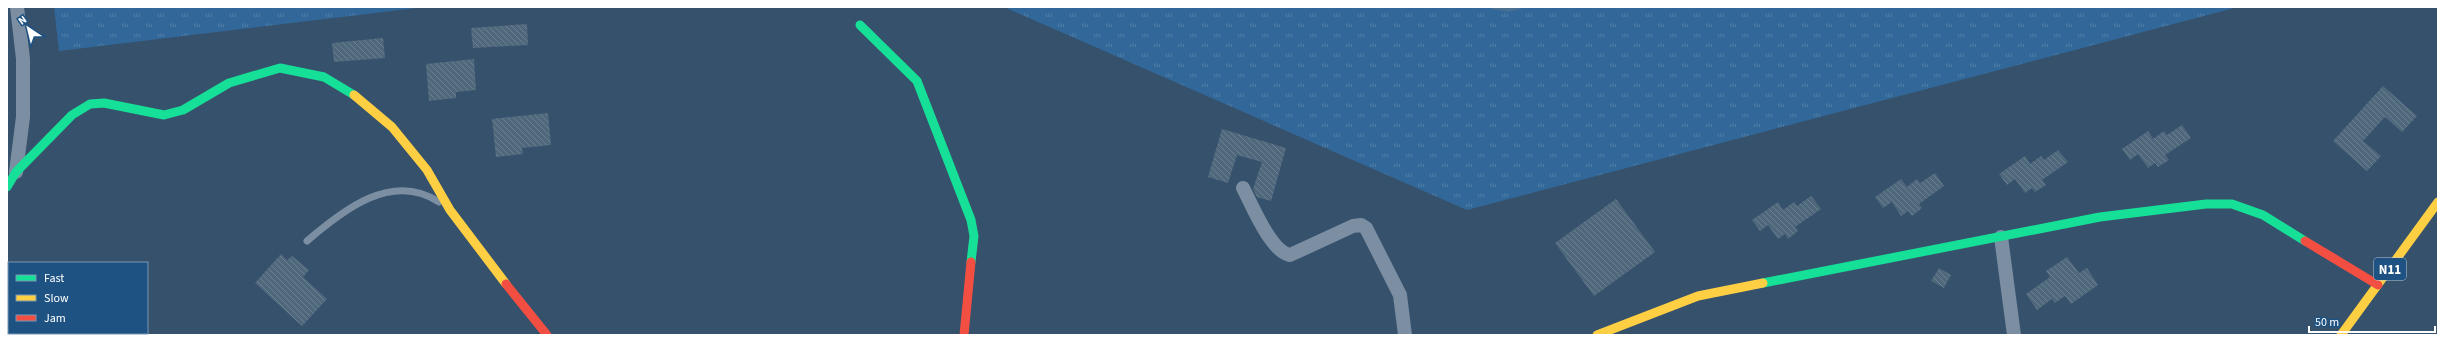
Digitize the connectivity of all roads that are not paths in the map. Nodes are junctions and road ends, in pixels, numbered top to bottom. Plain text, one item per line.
1 (17, 7) edge
2 (860, 25) dead end
3 (16, 172) junction
4 (7, 186) edge
5 (1243, 188) dead end
6 (2438, 202) edge
7 (450, 210) junction
8 (2001, 237) junction
9 (307, 241) dead end
10 (2378, 286) junction
11 (546, 335) edge
12 (964, 335) edge
13 (1405, 335) edge
14 (1597, 335) edge
15 (2014, 335) edge
16 (2341, 335) edge

1 - 3 street
2 - 12 main road
3 - 4 main road
3 - 7 main road
5 - 13 street
6 - 10 main road, N11
7 - 9 lane
7 - 11 main road
8 - 10 main road
8 - 14 main road
8 - 15 street
10 - 16 main road, N11

